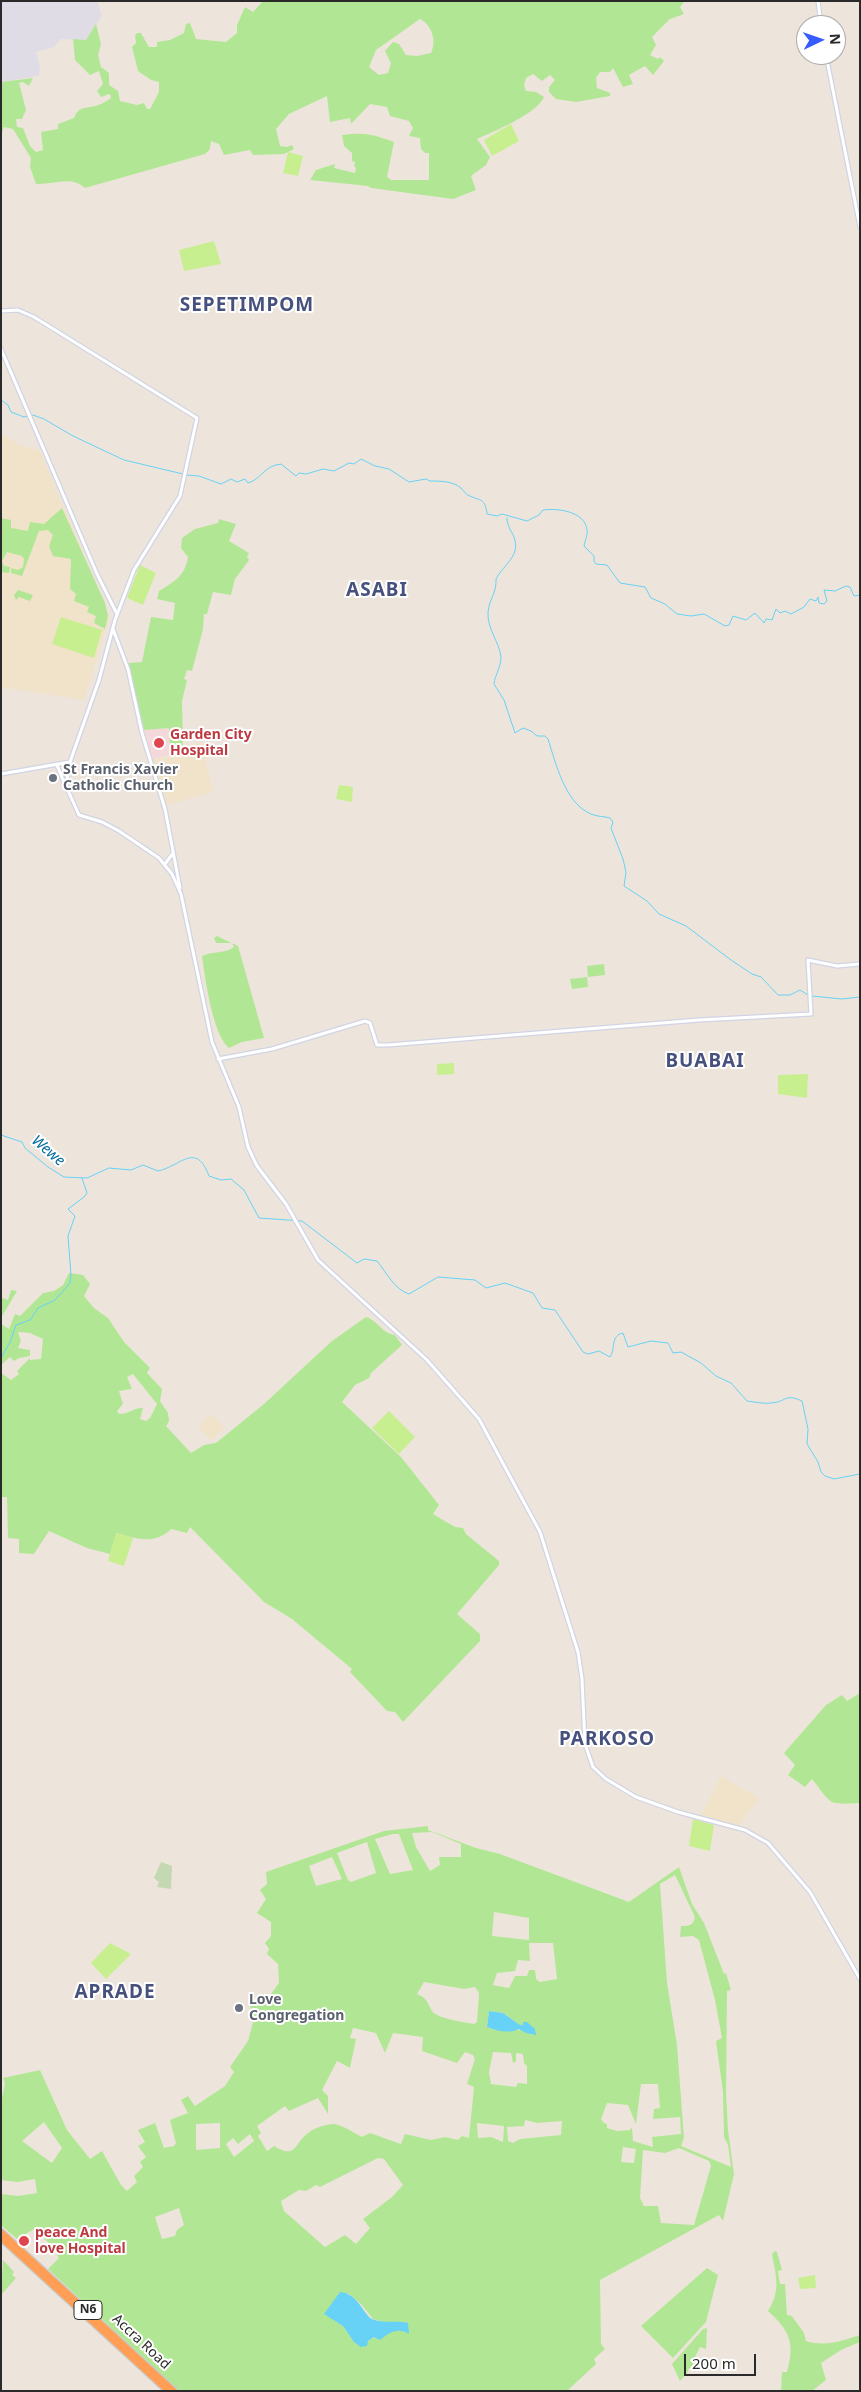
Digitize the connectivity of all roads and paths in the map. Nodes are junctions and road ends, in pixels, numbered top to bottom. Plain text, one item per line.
1 (818, 1) edge
2 (820, 15) edge
3 (828, 65) edge
4 (860, 227) edge
5 (1, 311) edge
6 (1, 349) edge
7 (117, 614) junction
8 (113, 628) junction
9 (70, 762) junction
10 (57, 765) junction
11 (1, 774) edge
12 (66, 786) junction
13 (173, 853) junction
14 (165, 864) junction
15 (181, 894) junction
16 (860, 964) edge
17 (218, 1059) junction
18 (860, 1979) edge
19 (1, 2232) edge
20 (1, 2238) edge
21 (168, 2391) edge
22 (174, 2391) edge

1 - 2 street
3 - 4 street
5 - 7 street
6 - 7 street
7 - 8 street
8 - 9 street
8 - 13 street
9 - 10 street
9 - 12 street
10 - 11 street
10 - 12 street
12 - 14 street
13 - 14 street
13 - 15 street
14 - 15 street
15 - 17 street
16 - 17 street
17 - 18 street
19 - 22 highway, Accra Road / N6
20 - 21 highway, Accra Road / N6

